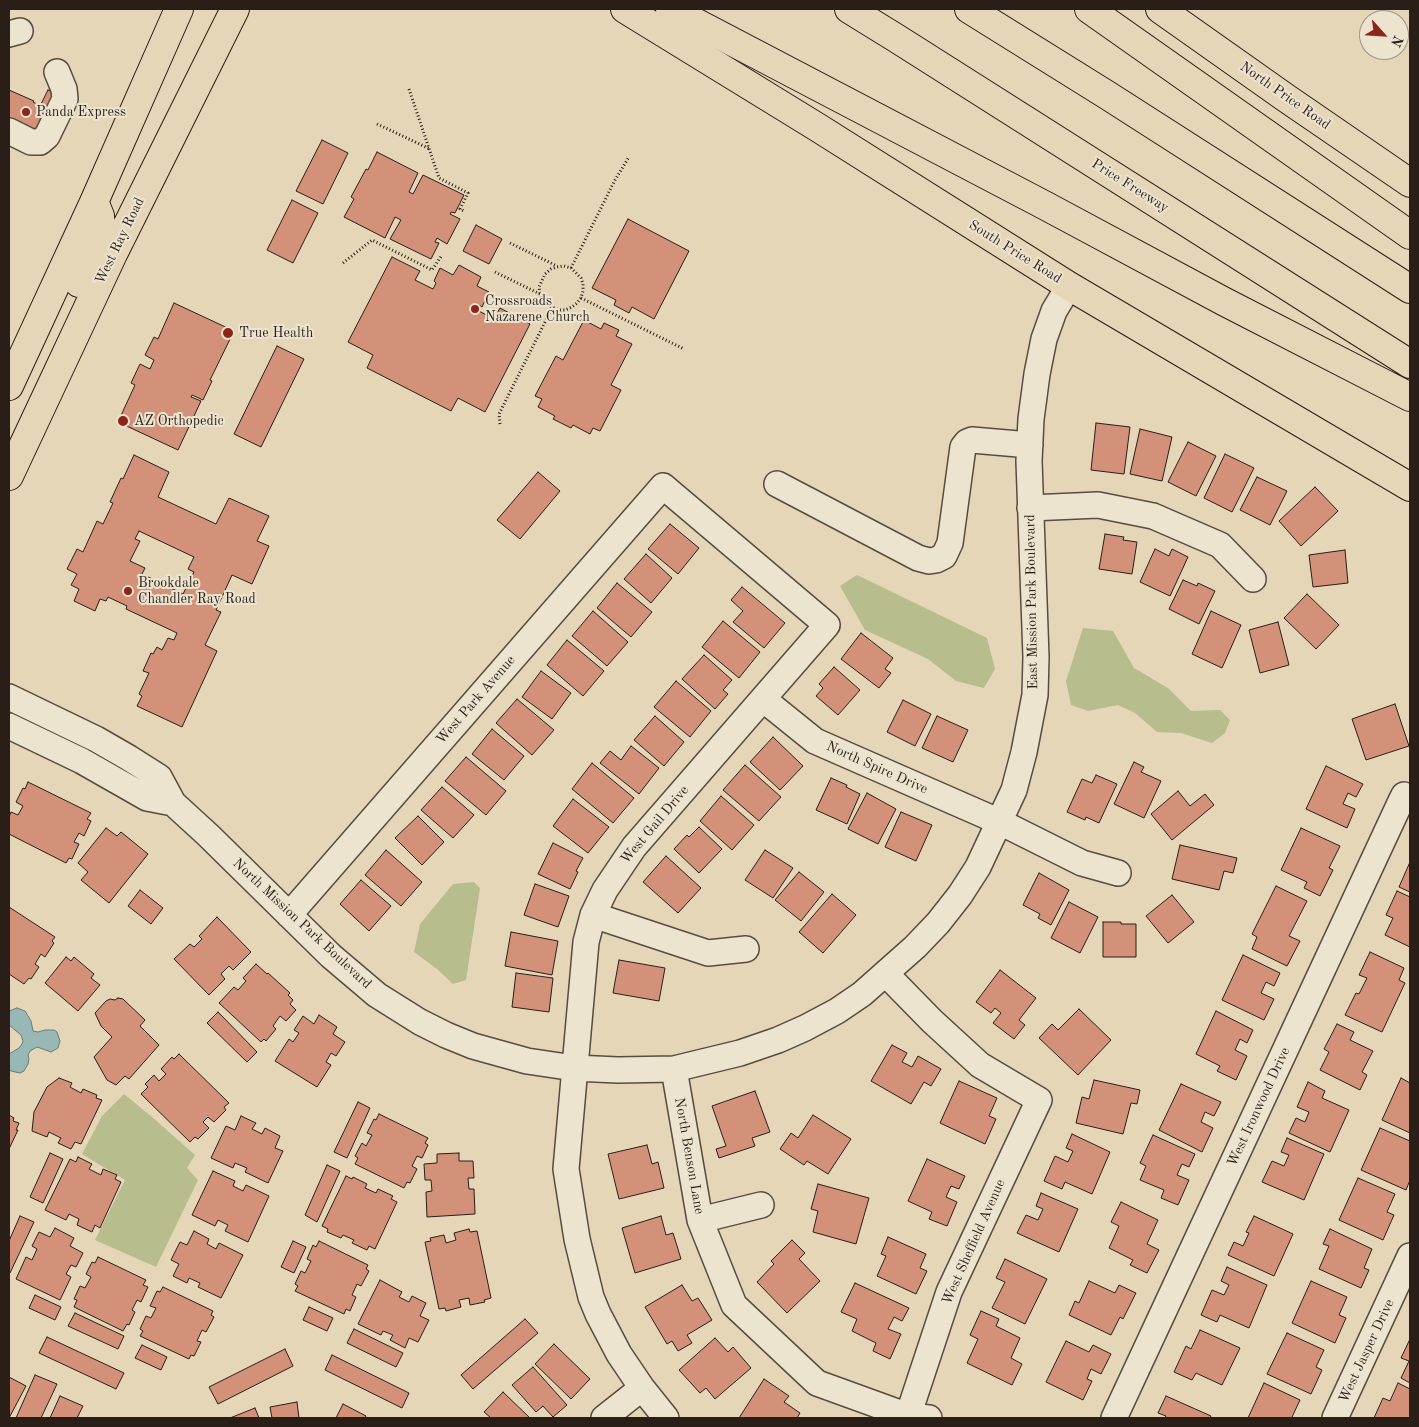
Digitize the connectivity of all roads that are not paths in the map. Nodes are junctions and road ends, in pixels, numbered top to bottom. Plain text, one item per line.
1 (178, 9) edge
2 (235, 9) edge
3 (625, 9) edge
4 (670, 9) edge
5 (849, 9) edge
6 (968, 9) edge
7 (1089, 9) edge
8 (1160, 9) edge
9 (56, 72) dead end
10 (9, 131) edge
11 (1410, 182) edge
12 (94, 202) junction
13 (1410, 235) edge
14 (1069, 286) junction
15 (1410, 289) edge
16 (61, 364) junction
17 (1410, 364) edge
18 (9, 386) edge
19 (1410, 398) edge
20 (1030, 446) junction
21 (9, 476) edge
22 (777, 484) dead end
23 (663, 486) joint
24 (1410, 488) edge
25 (1030, 508) junction
26 (1253, 579) dead end
27 (9, 697) edge
28 (763, 699) junction
29 (9, 726) edge
30 (1407, 797) edge
31 (174, 803) junction
32 (1000, 822) junction
33 (1118, 873) dead end
34 (289, 915) junction
35 (593, 915) junction
36 (746, 948) dead end
37 (886, 974) junction
38 (574, 1068) junction
39 (674, 1069) junction
40 (761, 1205) dead end
41 (700, 1220) junction
42 (1410, 1256) edge
43 (642, 1388) junction
44 (918, 1417) edge
45 (604, 1418) edge
46 (666, 1418) edge
47 (1114, 1418) edge
48 (1335, 1418) edge

1 - 12 main road
2 - 16 main road, West Ray Road
3 - 14 main road, South Price Road
4 - 19 main road
5 - 17 main road, Price Freeway
6 - 15 main road
7 - 13 main road
8 - 11 main road, North Price Road
9 - 10 street
12 - 16 main road
12 - 18 main road
14 - 20 street, East Mission Park Boulevard
14 - 24 main road, South Price Road
16 - 21 main road, West Ray Road
20 - 22 street
20 - 25 street, East Mission Park Boulevard
23 - 28 street, West Gail Drive
23 - 34 street, West Park Avenue
25 - 26 street
25 - 32 street, East Mission Park Boulevard
27 - 31 street, North Mission Park Boulevard
28 - 32 street, North Spire Drive
28 - 35 street, West Gail Drive
29 - 31 street
30 - 47 street, West Ironwood Drive
31 - 34 street, North Mission Park Boulevard
32 - 33 street, North Spire Drive
32 - 37 street, East Mission Park Boulevard
34 - 38 street, North Mission Park Boulevard
35 - 36 street
35 - 38 street, West Gail Drive
37 - 39 street, East Mission Park Boulevard
37 - 44 street, West Sheffield Avenue
38 - 39 street, North Mission Park Boulevard
38 - 43 street, West Gail Drive
39 - 41 street, North Benson Lane
40 - 41 street
41 - 44 street, North Benson Lane
42 - 48 street, West Jasper Drive
43 - 45 street
43 - 46 street, West Gail Drive

